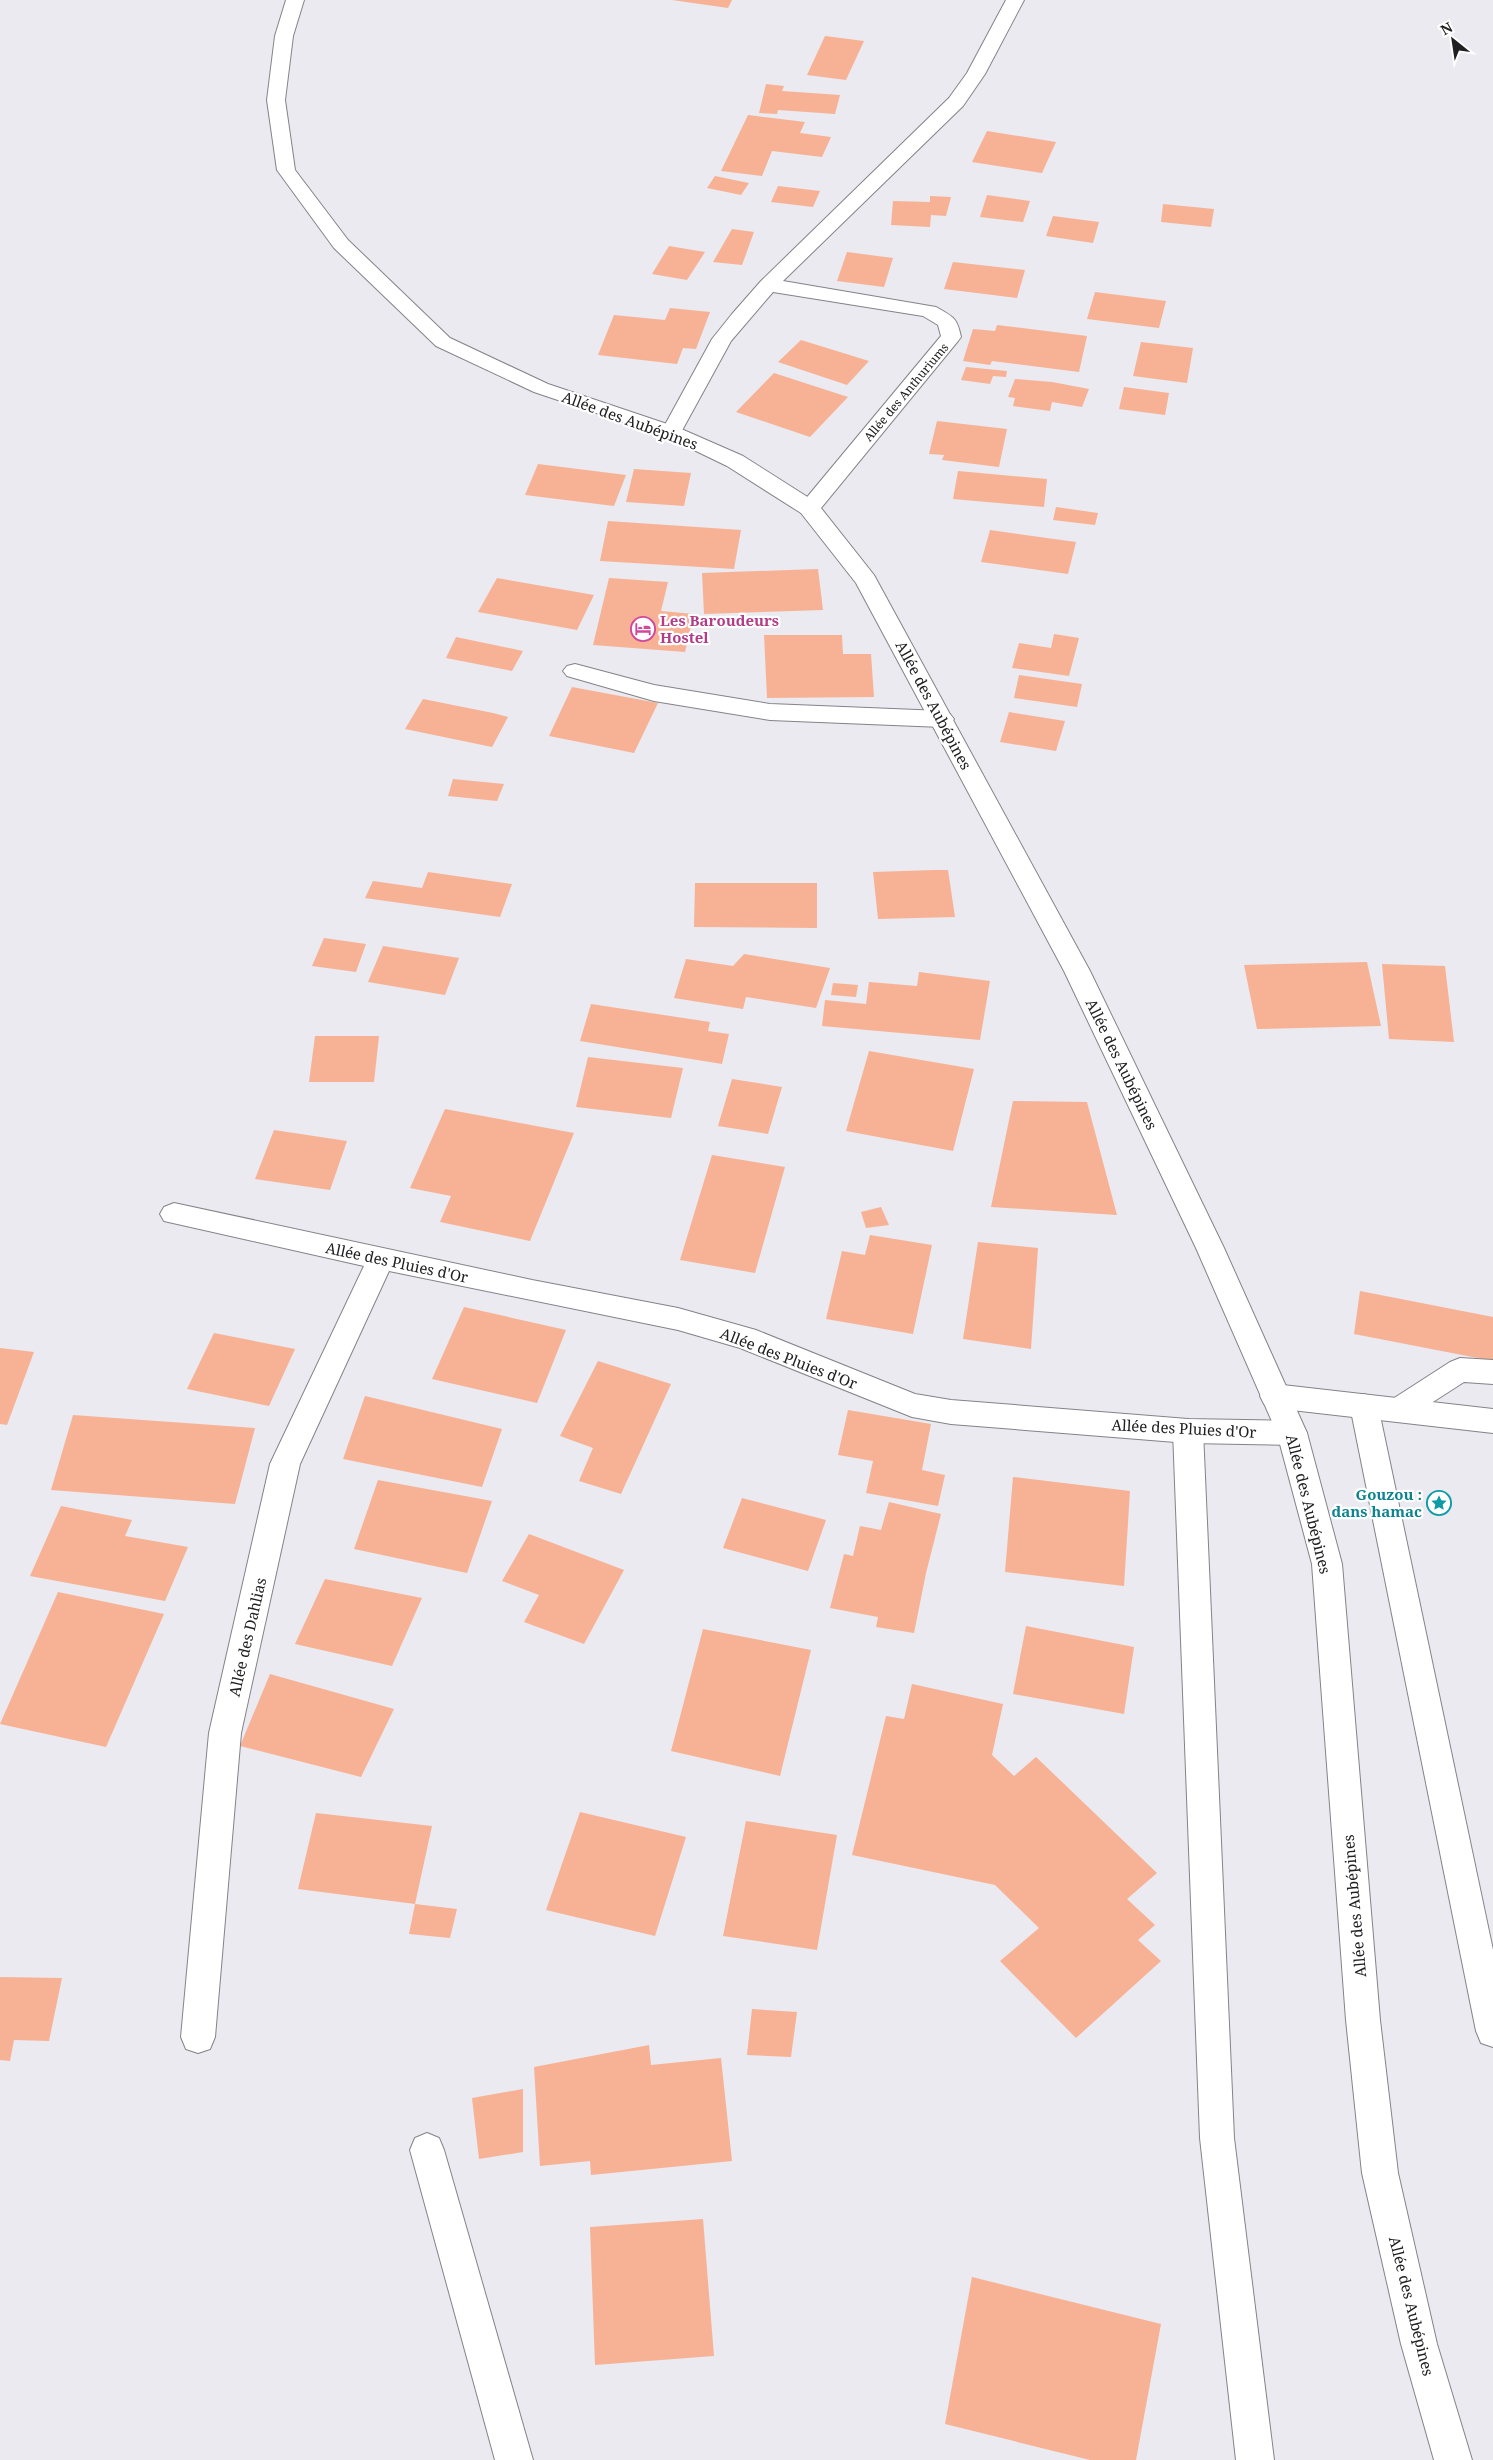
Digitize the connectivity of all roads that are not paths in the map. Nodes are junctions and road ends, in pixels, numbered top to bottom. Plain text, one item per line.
1 (295, 0) edge
2 (1015, 0) edge
3 (768, 285) junction
4 (672, 432) junction
5 (809, 508) junction
6 (575, 671) dead end
7 (942, 719) junction
8 (174, 1214) dead end
9 (381, 1259) junction
10 (1493, 1372) edge
11 (1274, 1396) junction
12 (1364, 1406) junction
13 (1398, 1410) junction
14 (1493, 1421) edge
15 (1188, 1431) junction
16 (1292, 1433) junction
17 (1493, 2031) edge
18 (198, 2036) dead end
19 (428, 2150) dead end
20 (514, 2460) edge
21 (1255, 2460) edge
22 (1453, 2460) edge

1 - 4 street, Allée des Aubépines
2 - 3 street
3 - 4 street
3 - 5 street, Allée des Anthuriums
4 - 5 street, Allée des Aubépines
5 - 7 street, Allée des Aubépines
6 - 7 street
7 - 11 street, Allée des Aubépines
8 - 9 street, Allée des Pluies d'Or
9 - 15 street, Allée des Pluies d'Or
9 - 18 street, Allée des Dahlias
10 - 13 street
11 - 12 street
11 - 16 street, Allée des Aubépines
12 - 13 street
12 - 17 street
13 - 14 street
15 - 16 street, Allée des Pluies d'Or
15 - 21 street
16 - 22 street, Allée des Aubépines
19 - 20 street

